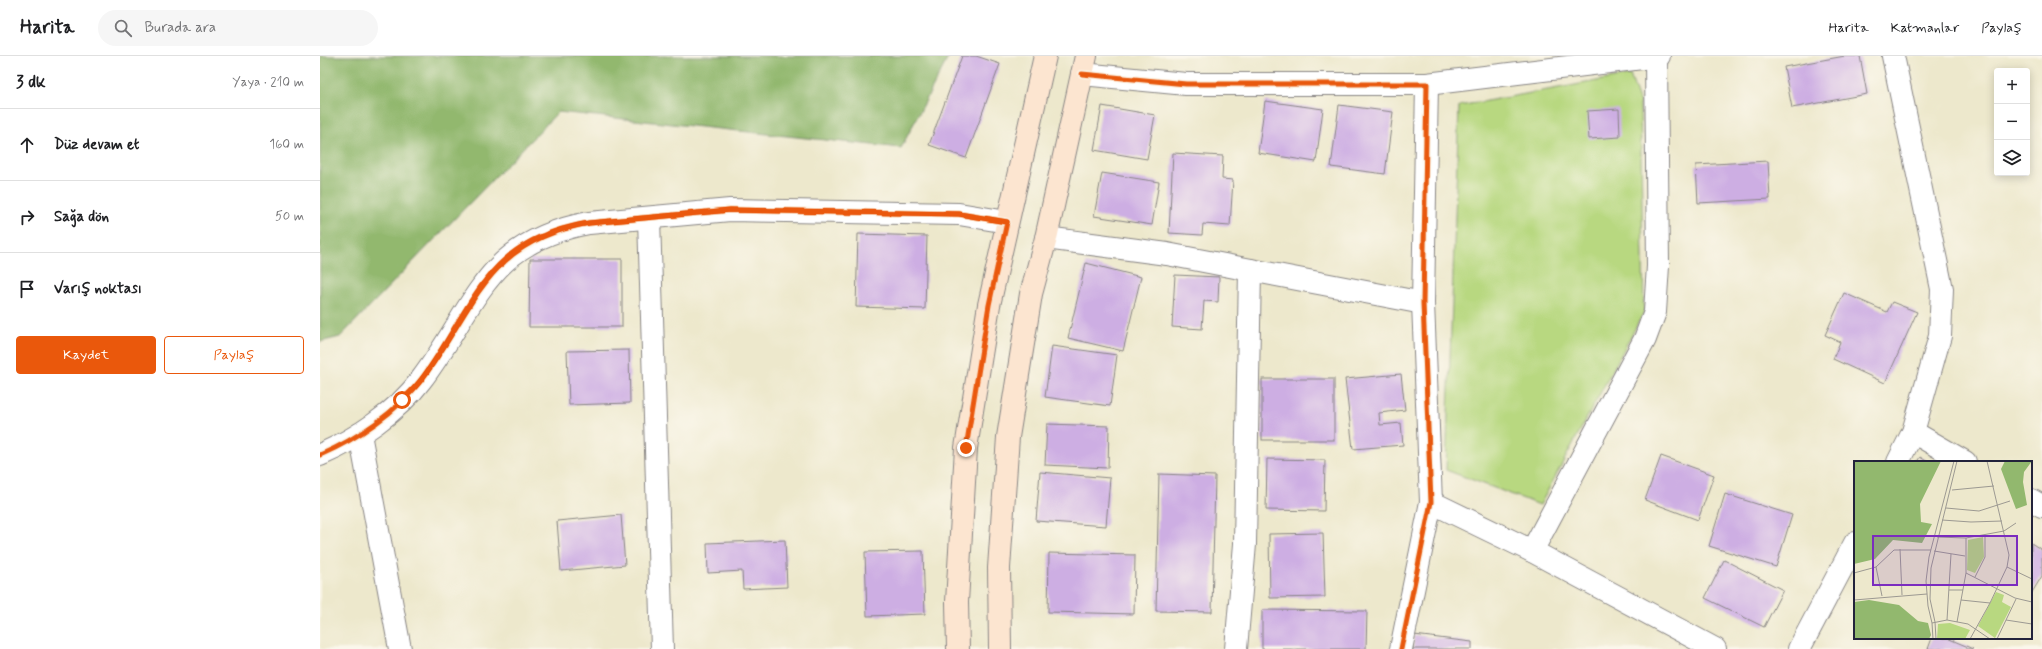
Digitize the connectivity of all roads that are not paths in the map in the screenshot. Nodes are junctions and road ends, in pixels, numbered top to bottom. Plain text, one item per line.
1 (1044, 56) edge
2 (1657, 56) edge
3 (1893, 56) edge
4 (1084, 65) edge
5 (1427, 84) junction
6 (648, 218) junction
7 (1007, 222) junction
8 (1046, 238) junction
9 (1250, 270) junction
10 (1424, 303) junction
11 (1913, 432) junction
12 (360, 434) junction
13 (320, 455) edge
14 (1898, 461) edge
15 (1963, 461) edge
16 (2032, 501) edge
17 (1431, 502) junction
18 (2042, 506) edge
19 (1854, 544) edge
20 (1532, 551) junction
21 (400, 649) edge
22 (662, 649) edge
23 (958, 649) edge
24 (1000, 649) edge
25 (1236, 649) edge
26 (1401, 649) edge
27 (1715, 649) edge
28 (1799, 649) edge

1 - 7 street
2 - 5 street
2 - 20 street
3 - 11 street
4 - 5 street
4 - 8 street
5 - 10 street
6 - 7 street
6 - 12 street
6 - 22 street
7 - 23 street
8 - 9 street
8 - 24 street
9 - 10 street
9 - 25 street
10 - 17 street
11 - 14 street
11 - 15 street
12 - 13 street
12 - 21 street
16 - 18 street
17 - 20 street
17 - 26 street
19 - 28 street
20 - 27 street

